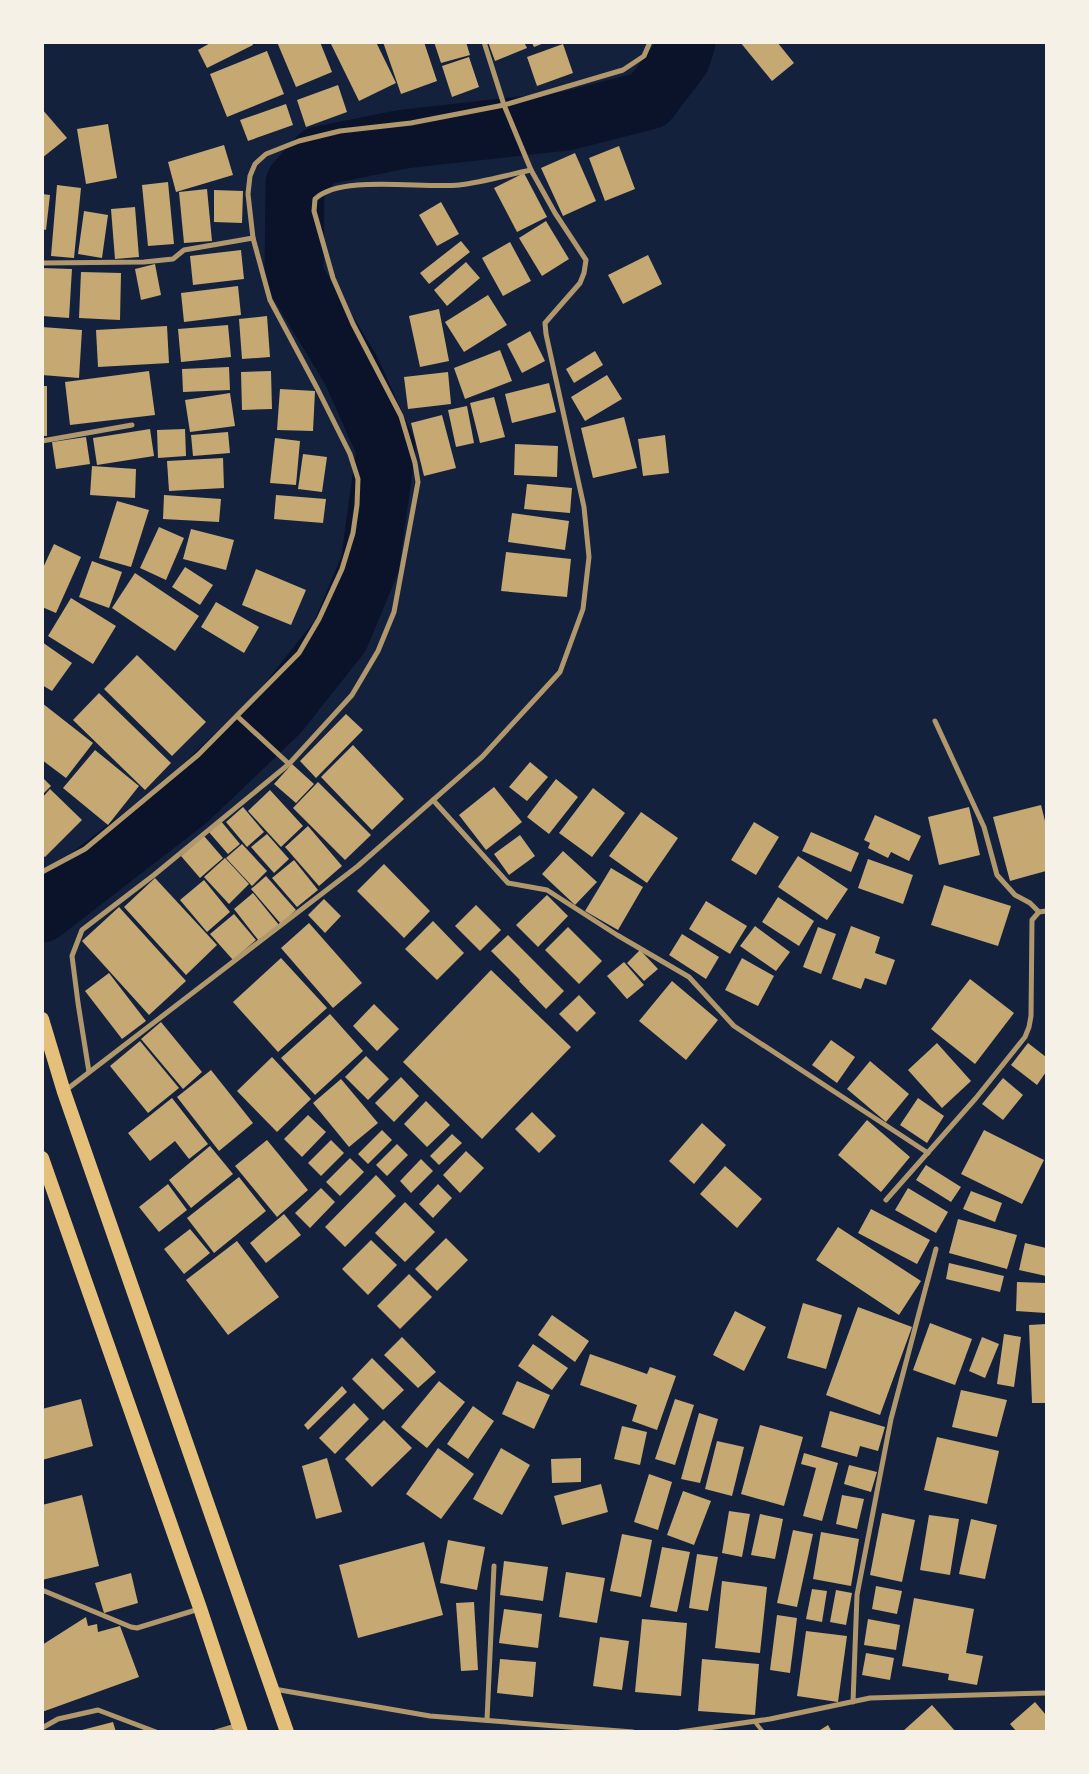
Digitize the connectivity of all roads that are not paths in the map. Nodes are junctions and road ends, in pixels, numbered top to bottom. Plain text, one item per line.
1 (484, 42) edge
2 (650, 42) edge
3 (506, 107) junction
4 (531, 170) junction
5 (253, 238) junction
6 (42, 263) edge
7 (132, 425) dead end
8 (42, 441) edge
9 (238, 716) junction
10 (935, 721) dead end
11 (288, 764) junction
12 (433, 800) junction
13 (42, 872) edge
14 (1046, 911) edge
15 (1038, 912) junction
16 (42, 1019) edge
17 (89, 1072) junction
18 (64, 1092) junction
19 (928, 1154) junction
20 (42, 1158) edge
21 (886, 1200) dead end
22 (936, 1249) dead end
23 (494, 1566) dead end
24 (42, 1590) edge
25 (200, 1608) junction
26 (272, 1688) junction
27 (1046, 1693) edge
28 (853, 1702) junction
29 (487, 1720) junction
30 (755, 1722) junction
31 (42, 1728) edge
32 (240, 1728) edge
33 (156, 1732) edge
34 (216, 1732) edge
35 (287, 1732) edge
36 (633, 1732) edge
37 (680, 1732) edge
38 (763, 1732) edge

1 - 3 street
2 - 3 street
3 - 4 street
3 - 5 street
4 - 11 street
4 - 12 street
5 - 6 street
5 - 9 street
7 - 8 street
9 - 11 street
9 - 13 street
10 - 15 street
11 - 17 street
12 - 17 street
12 - 19 street
14 - 15 street
15 - 19 street
16 - 18 highway
17 - 18 street
18 - 26 highway
19 - 21 street
20 - 25 highway
22 - 28 street
23 - 29 street
24 - 25 street
25 - 32 highway
26 - 29 street
26 - 35 highway
27 - 28 street
28 - 30 street
29 - 36 street
30 - 37 street
30 - 38 lane
31 - 33 street
32 - 34 street

